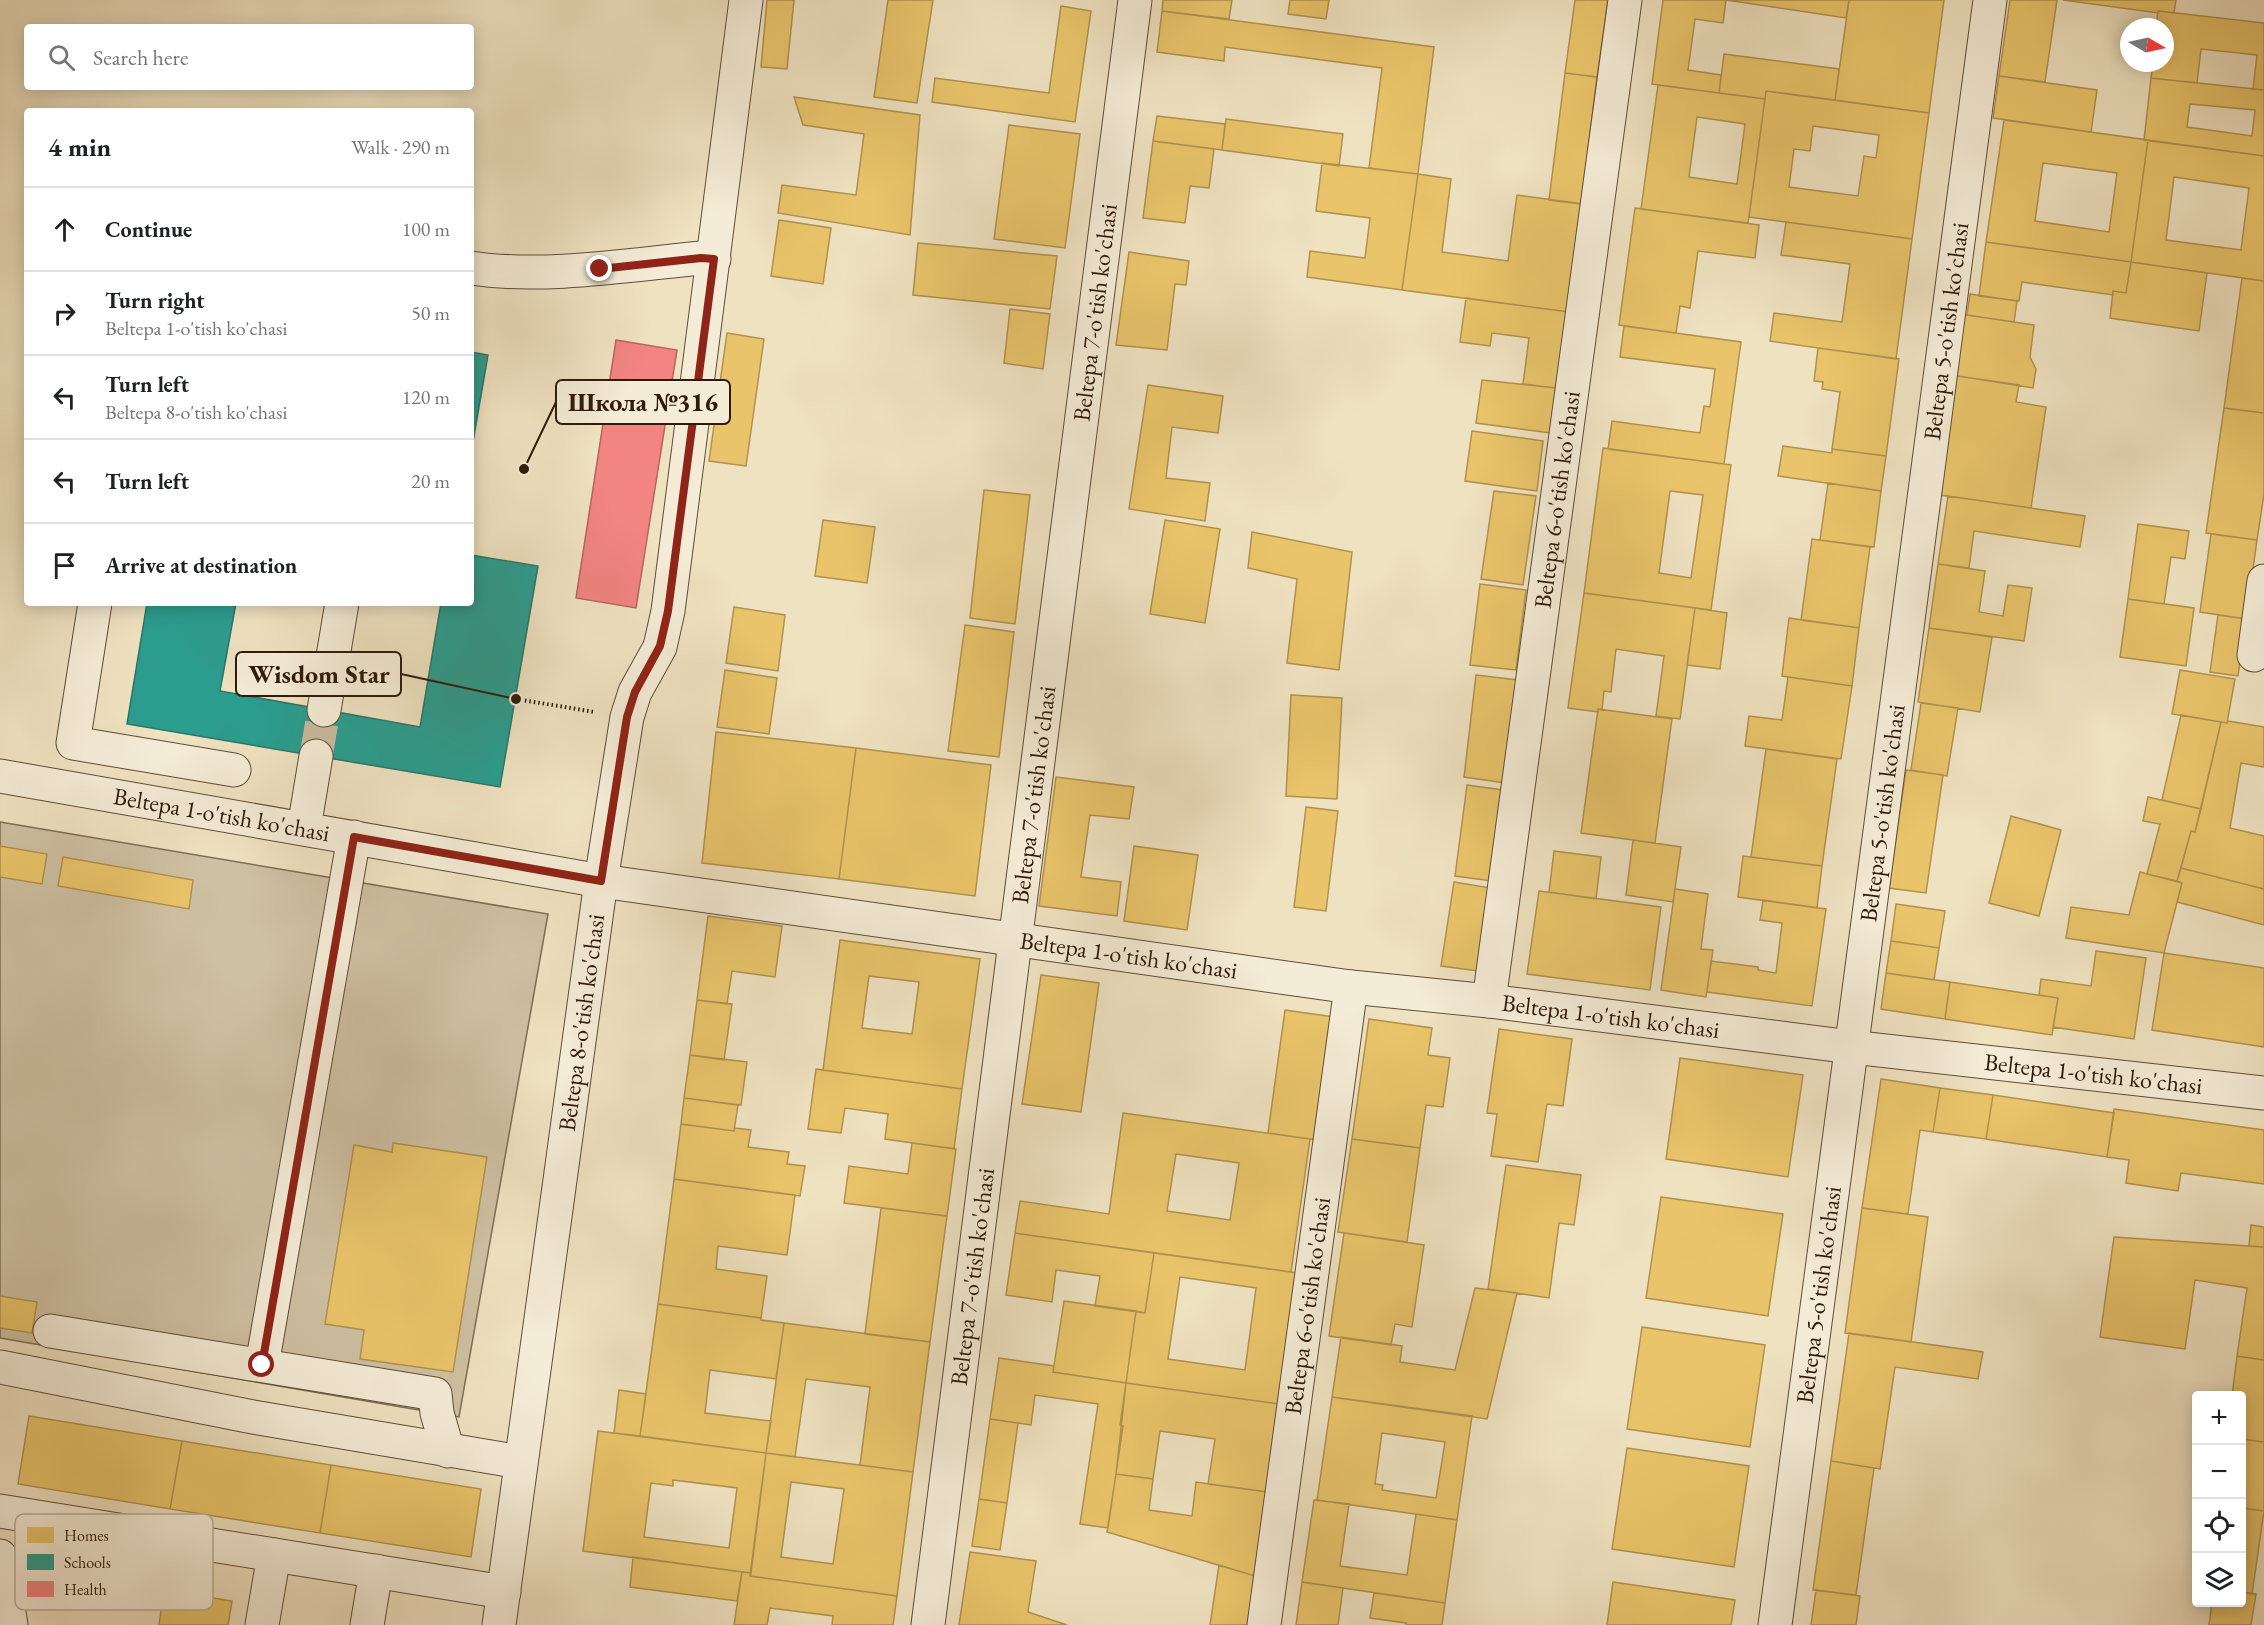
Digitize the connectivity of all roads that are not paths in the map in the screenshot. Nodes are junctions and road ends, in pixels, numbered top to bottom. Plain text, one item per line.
1 (746, 0) edge
2 (1135, 0) edge
3 (1625, 0) edge
4 (1990, 0) edge
5 (714, 259) junction
6 (474, 268) edge
7 (2264, 581) edge
8 (95, 606) edge
9 (341, 606) edge
10 (2254, 655) dead end
11 (324, 710) tunnel mouth
12 (316, 756) tunnel mouth
13 (234, 770) dead end
14 (0, 776) edge
15 (304, 828) junction
16 (354, 837) junction
17 (601, 881) junction
18 (1015, 940) junction
19 (1352, 987) junction
20 (1489, 1001) junction
21 (1851, 1047) junction
22 (2264, 1093) edge
23 (50, 1331) dead end
24 (262, 1365) junction
25 (0, 1367) edge
26 (448, 1450) junction
27 (520, 1462) junction
28 (0, 1511) edge
29 (19, 1514) edge
30 (213, 1545) edge
31 (274, 1555) junction
32 (0, 1556) edge
33 (376, 1572) junction
34 (504, 1592) junction
35 (11, 1625) edge
36 (262, 1625) edge
37 (367, 1625) edge
38 (499, 1625) edge
39 (928, 1625) edge
40 (1264, 1625) edge
41 (1775, 1625) edge

1 - 5 street, Beltepa 8-o'tish ko'chasi
2 - 18 street, Beltepa 7-o'tish ko'chasi
3 - 20 street, Beltepa 6-o'tish ko'chasi
4 - 21 street, Beltepa 5-o'tish ko'chasi
5 - 6 street
5 - 17 street, Beltepa 8-o'tish ko'chasi
7 - 10 street
8 - 13 street
9 - 11 street
12 - 15 street
14 - 15 street, Beltepa 1-o'tish ko'chasi
15 - 16 street, Beltepa 1-o'tish ko'chasi
16 - 17 street, Beltepa 1-o'tish ko'chasi
16 - 24 street
17 - 18 street, Beltepa 1-o'tish ko'chasi
17 - 27 street, Beltepa 8-o'tish ko'chasi
18 - 19 street, Beltepa 1-o'tish ko'chasi
18 - 39 street, Beltepa 7-o'tish ko'chasi
19 - 20 street, Beltepa 1-o'tish ko'chasi
19 - 40 street, Beltepa 6-o'tish ko'chasi
20 - 21 street, Beltepa 1-o'tish ko'chasi
21 - 22 street, Beltepa 1-o'tish ko'chasi
21 - 41 street, Beltepa 5-o'tish ko'chasi
23 - 24 street
24 - 26 street
25 - 26 street
26 - 27 street
27 - 34 street, Beltepa 8-o'tish ko'chasi
28 - 29 street
30 - 31 street
31 - 33 street
31 - 36 street
32 - 35 street
33 - 34 street
33 - 37 street
34 - 38 street, Beltepa 8-o'tish ko'chasi

